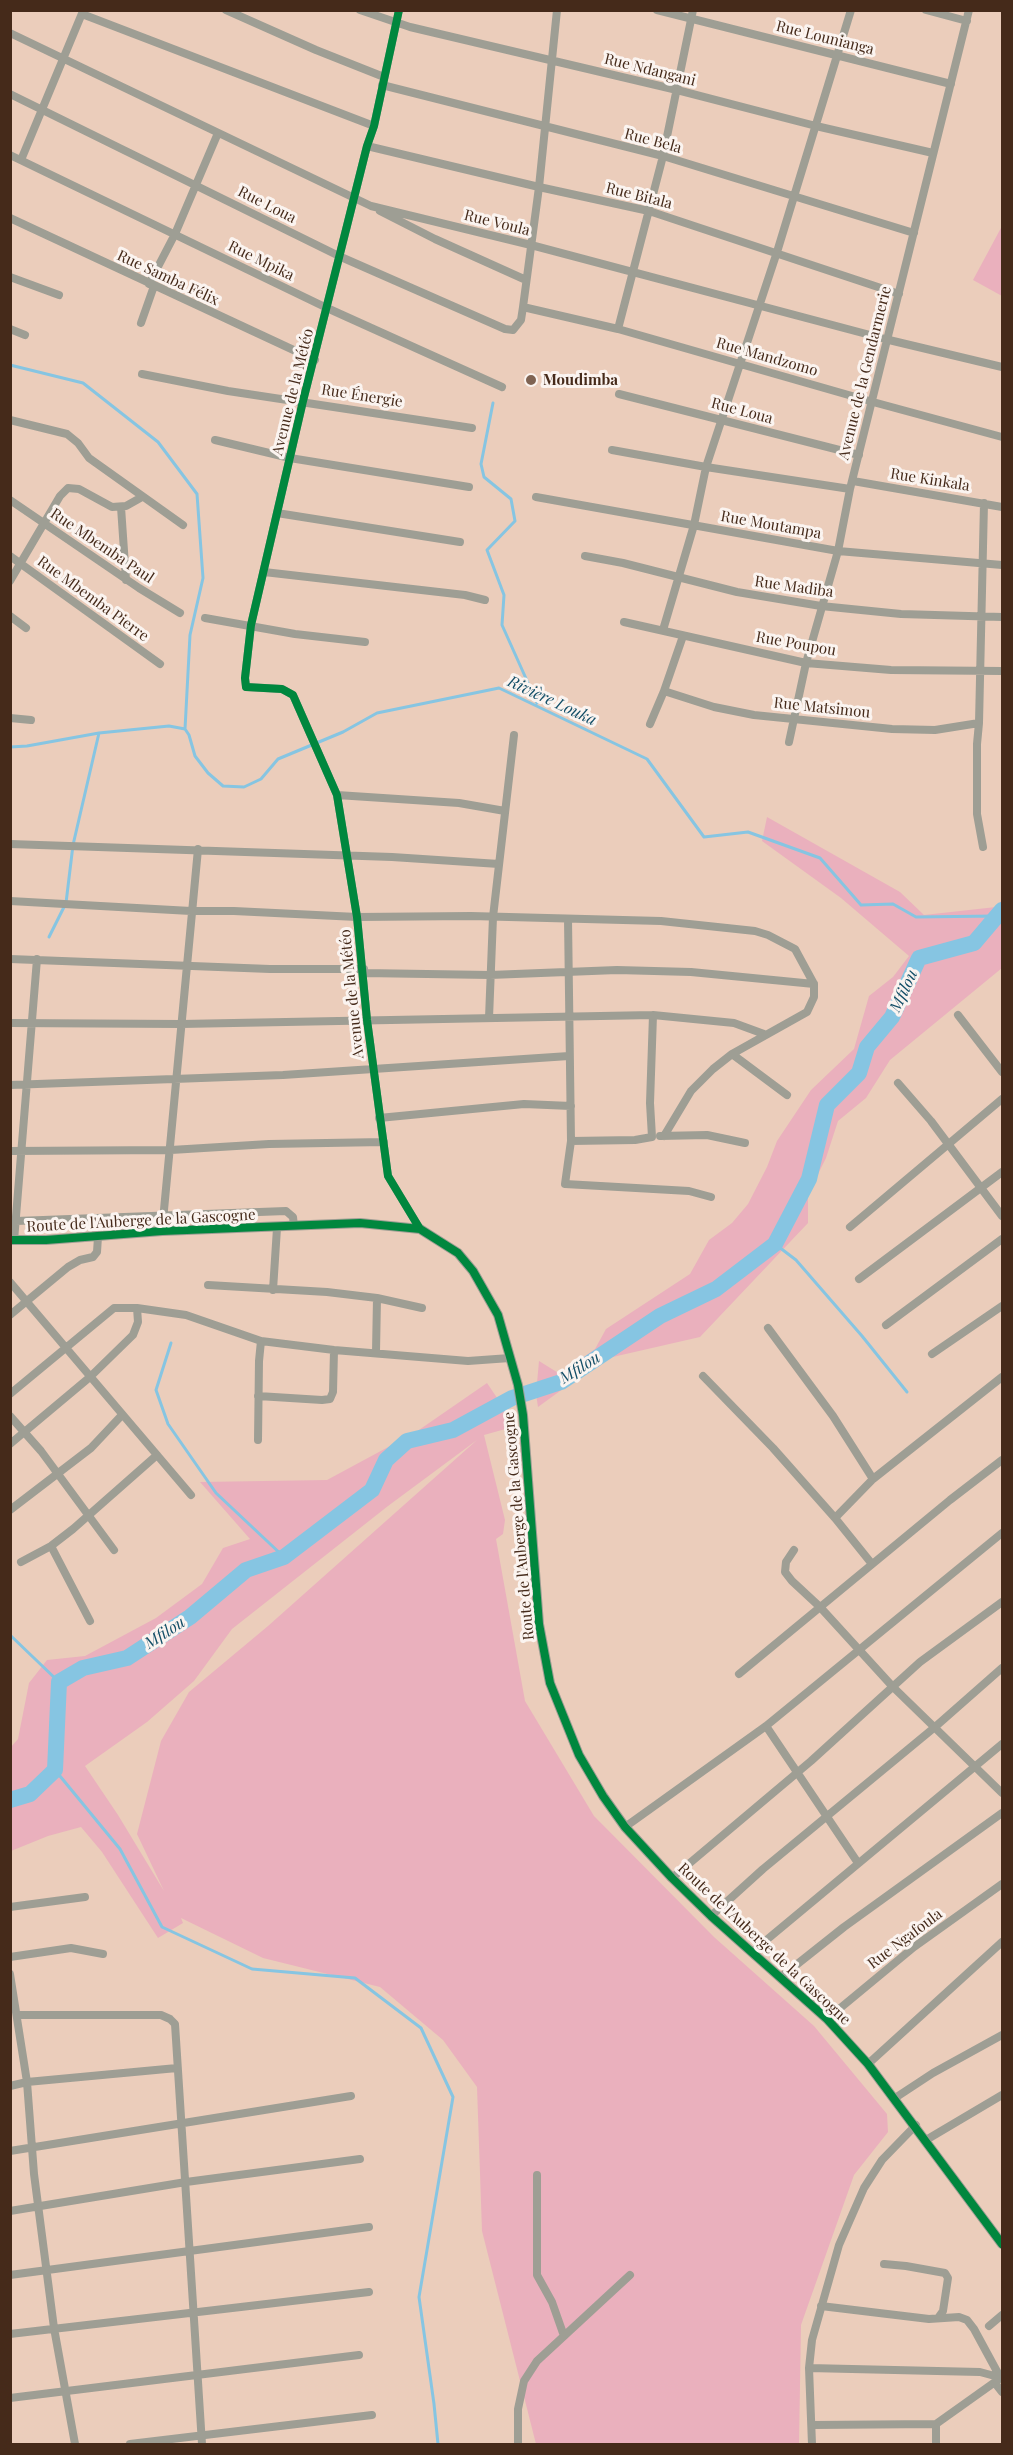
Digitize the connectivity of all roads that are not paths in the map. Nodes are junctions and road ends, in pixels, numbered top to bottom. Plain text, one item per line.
1 (226, 10) edge
2 (360, 10) edge
3 (399, 10) edge
4 (557, 10) edge
5 (657, 10) edge
6 (851, 10) edge
7 (926, 10) edge
8 (969, 10) edge
9 (83, 12) edge
10 (692, 15) edge
11 (967, 21) junction
12 (396, 22) junction
13 (10, 33) edge
14 (836, 54) junction
15 (64, 59) junction
16 (553, 61) junction
17 (383, 81) junction
18 (951, 84) junction
19 (677, 90) junction
20 (10, 94) edge
21 (43, 110) junction
22 (374, 126) junction
23 (816, 126) junction
24 (546, 128) junction
25 (218, 133) junction
26 (367, 146) junction
27 (933, 153) junction
28 (10, 155) edge
29 (663, 156) junction
30 (21, 160) junction
31 (195, 184) junction
32 (539, 187) junction
33 (794, 196) junction
34 (355, 200) junction
35 (371, 206) junction
36 (649, 211) junction
37 (10, 218) edge
38 (914, 232) junction
39 (175, 234) junction
40 (531, 245) junction
41 (777, 252) junction
42 (341, 257) junction
43 (632, 272) junction
44 (10, 277) edge
45 (526, 280) junction
46 (151, 285) junction
47 (899, 294) junction
48 (58, 295) dead end
49 (758, 306) junction
50 (523, 307) junction
51 (327, 308) junction
52 (141, 323) dead end
53 (10, 329) edge
54 (618, 329) junction
55 (25, 335) dead end
56 (889, 340) junction
57 (315, 360) junction
58 (740, 363) junction
59 (1002, 367) edge
60 (142, 374) dead end
61 (502, 387) dead end
62 (619, 394) dead end
63 (303, 401) junction
64 (873, 402) junction
65 (723, 419) junction
66 (10, 420) edge
67 (472, 428) dead end
68 (1002, 436) edge
69 (215, 440) dead end
70 (612, 450) dead end
71 (859, 455) junction
72 (290, 458) junction
73 (706, 467) junction
74 (851, 485) junction
75 (470, 487) dead end
76 (536, 496) dead end
77 (142, 497) junction
78 (10, 500) edge
79 (984, 503) junction
80 (121, 507) junction
81 (1002, 507) edge
82 (278, 513) junction
83 (45, 524) junction
84 (183, 525) dead end
85 (693, 525) junction
86 (460, 543) dead end
87 (838, 551) junction
88 (10, 556) edge
89 (585, 556) dead end
90 (22, 563) junction
91 (982, 563) junction
92 (1002, 565) edge
93 (264, 572) junction
94 (679, 578) junction
95 (126, 580) junction
96 (10, 581) edge
97 (485, 600) dead end
98 (821, 606) junction
99 (180, 613) dead end
100 (982, 615) junction
101 (10, 616) edge
102 (1002, 617) edge
103 (205, 618) dead end
104 (624, 622) dead end
105 (251, 626) junction
106 (26, 628) dead end
107 (663, 630) junction
108 (683, 636) junction
109 (365, 642) dead end
110 (806, 663) junction
111 (160, 664) dead end
112 (979, 671) junction
113 (1002, 671) edge
114 (664, 691) junction
115 (10, 718) edge
116 (794, 719) junction
117 (31, 720) dead end
118 (979, 723) junction
119 (650, 724) dead end
120 (514, 735) dead end
121 (789, 742) dead end
122 (337, 795) junction
123 (505, 811) junction
124 (10, 844) edge
125 (983, 847) dead end
126 (198, 849) junction
127 (348, 855) junction
128 (499, 864) junction
129 (10, 901) edge
130 (191, 911) junction
131 (357, 917) junction
132 (493, 917) junction
133 (568, 919) junction
134 (10, 959) edge
135 (37, 959) junction
136 (187, 965) junction
137 (364, 971) junction
138 (568, 972) junction
139 (490, 975) junction
140 (814, 984) junction
141 (653, 1015) junction
142 (958, 1015) dead end
143 (568, 1017) junction
144 (489, 1018) junction
145 (367, 1020) junction
146 (10, 1023) edge
147 (33, 1023) junction
148 (182, 1024) junction
149 (764, 1034) junction
150 (732, 1054) junction
151 (569, 1056) junction
152 (374, 1068) junction
153 (1002, 1072) edge
154 (177, 1080) junction
155 (898, 1083) dead end
156 (28, 1084) junction
157 (10, 1085) edge
158 (787, 1095) dead end
159 (1002, 1099) edge
160 (571, 1106) junction
161 (379, 1118) junction
162 (664, 1136) junction
163 (652, 1137) junction
164 (571, 1141) junction
165 (384, 1142) junction
166 (745, 1143) dead end
167 (948, 1143) junction
168 (171, 1150) junction
169 (10, 1151) edge
170 (23, 1151) junction
171 (1002, 1172) edge
172 (982, 1188) junction
173 (711, 1197) dead end
174 (267, 1211) junction
175 (221, 1212) junction
176 (164, 1215) junction
177 (1002, 1216) edge
178 (16, 1221) junction
179 (294, 1226) junction
180 (850, 1227) dead end
181 (272, 1228) junction
182 (219, 1229) junction
183 (420, 1229) junction
184 (162, 1231) junction
185 (98, 1237) junction
186 (1002, 1239) edge
187 (12, 1240) edge
188 (859, 1279) dead end
189 (10, 1282) edge
190 (208, 1285) dead end
191 (273, 1290) junction
192 (377, 1298) junction
193 (27, 1302) junction
194 (1002, 1306) edge
195 (137, 1308) junction
196 (422, 1308) dead end
197 (10, 1315) edge
198 (886, 1325) dead end
199 (768, 1328) dead end
200 (261, 1341) junction
201 (66, 1348) junction
202 (334, 1350) junction
203 (376, 1352) junction
204 (932, 1354) dead end
205 (510, 1358) junction
206 (703, 1376) dead end
207 (90, 1377) junction
208 (1002, 1377) edge
209 (10, 1394) edge
210 (258, 1396) junction
211 (122, 1415) junction
212 (10, 1416) edge
213 (26, 1432) junction
214 (258, 1440) dead end
215 (10, 1444) edge
216 (157, 1455) junction
217 (1002, 1460) edge
218 (58, 1474) junction
219 (873, 1479) junction
220 (191, 1495) dead end
221 (10, 1510) edge
222 (88, 1515) junction
223 (835, 1518) junction
224 (1002, 1533) edge
225 (51, 1546) junction
226 (114, 1550) dead end
227 (794, 1550) dead end
228 (21, 1562) dead end
229 (872, 1564) junction
230 (1002, 1602) edge
231 (820, 1607) junction
232 (90, 1621) dead end
233 (859, 1651) junction
234 (1002, 1668) edge
235 (739, 1674) dead end
236 (893, 1687) junction
237 (766, 1726) junction
238 (935, 1727) junction
239 (1002, 1744) edge
240 (976, 1766) junction
241 (796, 1772) junction
242 (1002, 1793) edge
243 (1002, 1813) edge
244 (825, 1817) junction
245 (625, 1827) junction
246 (858, 1863) junction
247 (672, 1878) junction
248 (1002, 1884) edge
249 (85, 1897) dead end
250 (10, 1906) edge
251 (711, 1916) junction
252 (1002, 1942) edge
253 (752, 1952) junction
254 (104, 1954) dead end
255 (10, 1957) edge
256 (10, 1974) edge
257 (782, 1977) junction
258 (18, 2015) junction
259 (827, 2019) junction
260 (1002, 2035) edge
261 (868, 2064) junction
262 (177, 2068) junction
263 (27, 2082) junction
264 (10, 2086) edge
265 (1002, 2095) edge
266 (351, 2096) dead end
267 (895, 2098) junction
268 (181, 2123) junction
269 (916, 2125) junction
270 (926, 2140) junction
271 (32, 2149) junction
272 (10, 2151) edge
273 (360, 2159) dead end
274 (537, 2175) dead end
275 (186, 2182) junction
276 (38, 2206) junction
277 (10, 2211) edge
278 (369, 2227) dead end
279 (1002, 2244) edge
280 (190, 2250) junction
281 (884, 2264) dead end
282 (47, 2271) junction
283 (630, 2274) dead end
284 (10, 2275) edge
285 (369, 2292) dead end
286 (821, 2306) junction
287 (194, 2313) junction
288 (1002, 2315) edge
289 (938, 2318) junction
290 (989, 2326) dead end
291 (54, 2328) junction
292 (10, 2334) edge
293 (564, 2336) junction
294 (359, 2355) dead end
295 (809, 2368) junction
296 (199, 2375) junction
297 (1000, 2379) edge
298 (64, 2391) junction
299 (1002, 2392) edge
300 (10, 2398) edge
301 (372, 2415) dead end
302 (936, 2424) junction
303 (812, 2425) junction
304 (202, 2440) edge
305 (75, 2445) edge
306 (130, 2445) edge
307 (518, 2445) edge
308 (812, 2445) edge
309 (936, 2445) edge

1 - 17 street, Rue Bela
2 - 12 street, Rue Ndangani
3 - 12 street, Avenue de la Météo
4 - 16 street
5 - 10 street, Rue Lounianga
6 - 14 street
7 - 11 street
8 - 11 street, Avenue de la Gendarmerie
9 - 15 street
9 - 22 street
10 - 14 street, Rue Lounianga
10 - 19 street
11 - 18 street, Avenue de la Gendarmerie
12 - 16 street, Rue Ndangani
12 - 17 street, Avenue de la Météo
13 - 15 street, Rue Voula
14 - 18 street, Rue Lounianga
14 - 23 street
15 - 21 street
15 - 25 street, Rue Voula
16 - 19 street, Rue Ndangani
16 - 24 street
17 - 22 street, Avenue de la Météo
17 - 24 street, Rue Bela
18 - 27 street, Avenue de la Gendarmerie
19 - 23 street, Rue Ndangani
19 - 29 street
20 - 21 street, Rue Loua
21 - 30 street
21 - 31 street, Rue Loua
22 - 26 street, Avenue de la Météo
23 - 27 street, Rue Ndangani
23 - 33 street
24 - 29 street, Rue Bela
24 - 32 street
25 - 31 street
25 - 34 street, Rue Voula
26 - 32 street, Rue Bitala
26 - 34 street, Avenue de la Météo
27 - 38 street, Avenue de la Gendarmerie
28 - 30 street, Rue Mpika
29 - 33 street, Rue Bela
29 - 36 street
30 - 39 street, Rue Mpika
31 - 39 street
31 - 42 street, Rue Loua
32 - 36 street, Rue Bitala
32 - 40 street
33 - 38 street, Rue Bela
33 - 41 street
34 - 35 street, Rue Voula
34 - 42 street, Avenue de la Météo
35 - 40 street, Rue Voula
35 - 45 street
36 - 41 street, Rue Bitala
36 - 43 street
37 - 46 street, Rue Samba Félix
38 - 47 street, Avenue de la Gendarmerie
39 - 46 street
39 - 51 street, Rue Mpika
40 - 43 street, Rue Voula
40 - 45 street
41 - 47 street, Rue Bitala
41 - 49 street
42 - 50 street, Rue Loua
42 - 51 street, Avenue de la Météo
43 - 49 street, Rue Voula
43 - 54 street
44 - 48 street
45 - 50 street
46 - 52 street
46 - 57 street, Rue Samba Félix
47 - 56 street, Avenue de la Gendarmerie
49 - 56 street, Rue Voula
49 - 58 street
50 - 54 street, Rue Mandzomo
51 - 57 street, Avenue de la Météo
51 - 61 street, Rue Mpika
53 - 55 street
54 - 58 street, Rue Mandzomo
56 - 59 street, Rue Voula
56 - 64 street, Avenue de la Gendarmerie
57 - 63 street, Avenue de la Météo
58 - 64 street, Rue Mandzomo
58 - 65 street
60 - 63 street, Rue Énergie
62 - 65 street, Rue Loua
63 - 67 street, Rue Énergie
63 - 72 street, Avenue de la Météo
64 - 68 street, Rue Mandzomo
64 - 71 street, Avenue de la Gendarmerie
65 - 71 street, Rue Loua
65 - 73 street
66 - 77 street
69 - 72 street
70 - 73 street
71 - 74 street, Avenue de la Gendarmerie
72 - 75 street
72 - 82 street, Avenue de la Météo
73 - 74 street
73 - 85 street
74 - 79 street, Rue Kinkala
74 - 87 street, Avenue de la Gendarmerie
76 - 85 street, Rue Moutampa
77 - 80 street
77 - 84 street
78 - 83 street, Rue Mbemba Paul
79 - 81 street, Rue Kinkala
79 - 91 street
80 - 83 street
80 - 95 street
82 - 86 street
82 - 93 street, Avenue de la Météo
83 - 90 street
83 - 95 street, Rue Mbemba Paul
85 - 87 street, Rue Moutampa
85 - 94 street
87 - 91 street, Rue Moutampa
87 - 98 street, Avenue de la Gendarmerie
88 - 90 street, Rue Mbemba Pierre
89 - 94 street, Rue Madiba
90 - 96 street
90 - 111 street, Rue Mbemba Pierre
91 - 92 street, Rue Moutampa
91 - 100 street
93 - 97 street
93 - 105 street, Avenue de la Météo
94 - 98 street, Rue Madiba
94 - 107 street
95 - 99 street, Rue Mbemba Paul
98 - 100 street, Rue Madiba
98 - 110 street, Avenue de la Gendarmerie
100 - 102 street, Rue Madiba
100 - 112 street
101 - 106 street
103 - 105 street
104 - 107 street, Rue Poupou
105 - 109 street
105 - 122 street, Avenue de la Météo
107 - 108 street, Rue Poupou
108 - 110 street, Rue Poupou
108 - 114 street
110 - 112 street, Rue Poupou
110 - 116 street, Avenue de la Gendarmerie
112 - 113 street, Rue Poupou
112 - 118 street
114 - 116 street, Rue Matsimou
114 - 119 street
115 - 117 street
116 - 118 street, Rue Matsimou
116 - 121 street, Avenue de la Gendarmerie
118 - 125 street
120 - 123 street
122 - 123 street
122 - 127 street, Avenue de la Météo
123 - 128 street
124 - 126 street
126 - 127 street
126 - 130 street
127 - 128 street
127 - 131 street, Avenue de la Météo
128 - 132 street
129 - 130 street
130 - 131 street
130 - 136 street
131 - 132 street
131 - 137 street, Avenue de la Météo
132 - 133 street
132 - 139 street
133 - 138 street
133 - 140 street
134 - 135 street
135 - 136 street
135 - 147 street
136 - 137 street
136 - 148 street
137 - 139 street
137 - 145 street, Avenue de la Météo
138 - 139 street
138 - 140 street
138 - 143 street
139 - 144 street
140 - 149 street
141 - 143 street
141 - 149 street
141 - 163 street
142 - 153 street
143 - 144 street
143 - 151 street
144 - 145 street
145 - 148 street
145 - 152 street, Avenue de la Météo
146 - 147 street
147 - 148 street
147 - 156 street
148 - 154 street
149 - 150 street
150 - 158 street
150 - 162 street
151 - 152 street
151 - 160 street
152 - 154 street
152 - 161 street, Avenue de la Météo
154 - 156 street
154 - 168 street
155 - 167 street
156 - 157 street
156 - 170 street
159 - 167 street
160 - 161 street
160 - 164 street
161 - 165 street, Avenue de la Météo
162 - 163 street
162 - 166 street
163 - 164 street
164 - 173 street
165 - 168 street
165 - 183 street, Avenue de la Météo
167 - 172 street
167 - 180 street
168 - 170 street
168 - 176 street
169 - 170 street
170 - 178 street
171 - 172 street
172 - 177 street
172 - 188 street
174 - 175 street
174 - 179 street
174 - 181 street
175 - 176 street
175 - 182 street
176 - 178 street
176 - 184 street
178 - 187 street
179 - 181 street, Route de l'Auberge de la Gascogne
179 - 183 street, Route de l'Auberge de la Gascogne
181 - 182 street, Route de l'Auberge de la Gascogne
181 - 191 street
182 - 184 street, Route de l'Auberge de la Gascogne
183 - 205 street, Route de l'Auberge de la Gascogne
184 - 185 street, Route de l'Auberge de la Gascogne
185 - 187 street, Route de l'Auberge de la Gascogne
185 - 193 street
186 - 198 street
189 - 193 street
190 - 191 street
191 - 192 street
192 - 196 street
192 - 203 street
193 - 197 street
193 - 201 street
194 - 204 street
195 - 200 street
195 - 201 street
195 - 207 street
199 - 219 street
200 - 202 street
200 - 210 street
201 - 207 street
201 - 209 street
202 - 203 street
202 - 210 street
203 - 205 street
205 - 245 street, Route de l'Auberge de la Gascogne
206 - 223 street
207 - 211 street
207 - 213 street
208 - 219 street
210 - 214 street
211 - 216 street
211 - 218 street
212 - 213 street
213 - 215 street
213 - 218 street
216 - 220 street
216 - 222 street
217 - 229 street
218 - 221 street
218 - 222 street
219 - 223 street
222 - 225 street
222 - 226 street
223 - 229 street
224 - 233 street
225 - 228 street
225 - 232 street
227 - 231 street
229 - 231 street
230 - 236 street
231 - 233 street
231 - 235 street
233 - 236 street
233 - 237 street
234 - 238 street
236 - 238 street
236 - 241 street
237 - 241 street
237 - 245 street
238 - 240 street
238 - 244 street
239 - 240 street
240 - 242 street
240 - 246 street
241 - 244 street
241 - 247 street
243 - 257 street
244 - 246 street
244 - 251 street
245 - 247 street, Route de l'Auberge de la Gascogne
246 - 253 street
247 - 251 street, Route de l'Auberge de la Gascogne
248 - 259 street, Rue Ngafoula
249 - 250 street
251 - 253 street, Route de l'Auberge de la Gascogne
252 - 261 street
253 - 257 street, Route de l'Auberge de la Gascogne
254 - 255 street
256 - 258 street
257 - 259 street, Route de l'Auberge de la Gascogne
258 - 262 street
258 - 263 street
259 - 261 street, Route de l'Auberge de la Gascogne
260 - 267 street
261 - 267 street, Route de l'Auberge de la Gascogne
262 - 263 street
262 - 268 street
263 - 264 street
263 - 271 street
265 - 270 street
266 - 268 street
267 - 269 street, Route de l'Auberge de la Gascogne
268 - 271 street
268 - 275 street
269 - 270 street, Route de l'Auberge de la Gascogne
269 - 286 street
270 - 279 street, Route de l'Auberge de la Gascogne
271 - 272 street
271 - 276 street
273 - 275 street
274 - 293 street
275 - 276 street
275 - 280 street
276 - 277 street
276 - 282 street
278 - 280 street
280 - 282 street
280 - 287 street
281 - 289 street
282 - 284 street
282 - 291 street
283 - 293 street
285 - 287 street
286 - 289 street
286 - 295 street
287 - 291 street
287 - 296 street
288 - 290 street
289 - 297 street
291 - 292 street
291 - 298 street
293 - 307 street
294 - 296 street
295 - 297 street
295 - 303 street
296 - 298 street
296 - 304 street
297 - 299 street
297 - 302 street
298 - 300 street
298 - 305 street
301 - 304 street
302 - 303 street
302 - 309 street
303 - 308 street
304 - 306 street

